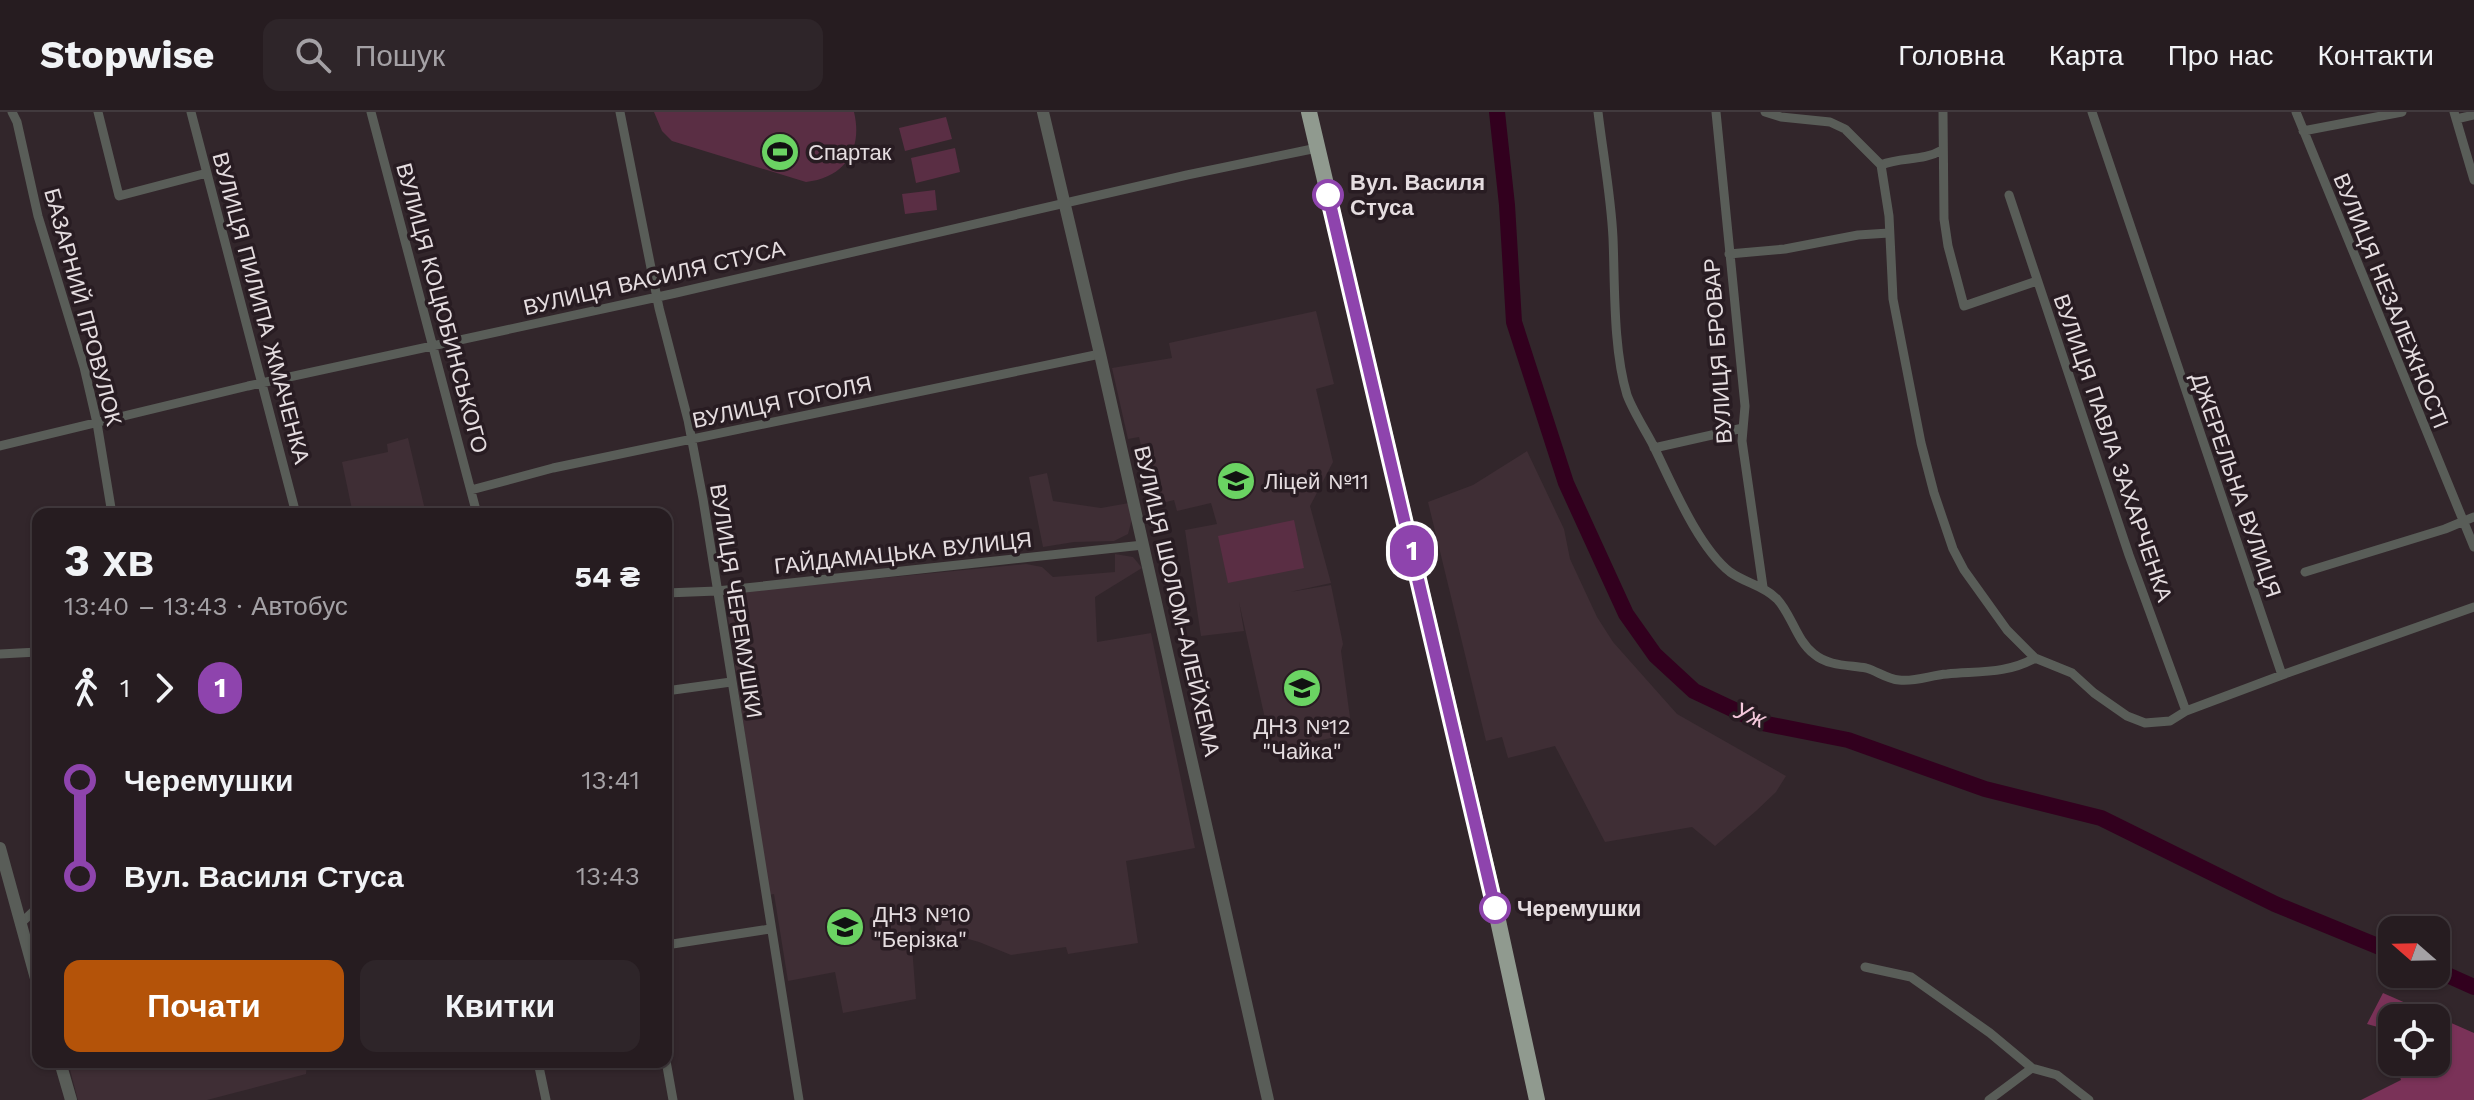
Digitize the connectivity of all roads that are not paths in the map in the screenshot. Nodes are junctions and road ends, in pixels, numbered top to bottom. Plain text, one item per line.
1 (12, 112) edge
2 (98, 112) edge
3 (191, 112) edge
4 (371, 112) edge
5 (620, 112) edge
6 (1043, 112) edge
7 (1309, 112) edge
8 (1598, 112) edge
9 (1716, 112) edge
10 (1765, 112) edge
11 (1943, 112) edge
12 (2092, 112) edge
13 (2296, 112) edge
14 (2402, 112) edge
15 (2455, 115) edge
16 (2474, 115) edge
17 (2303, 131) junction
18 (1317, 148) junction
19 (1942, 150) junction
20 (1881, 165) junction
21 (207, 173) junction
22 (2474, 180) edge
23 (2009, 195) dead end
24 (1065, 203) junction
25 (1889, 233) junction
26 (1729, 254) junction
27 (2037, 281) junction
28 (657, 296) junction
29 (434, 346) junction
30 (1100, 354) junction
31 (262, 383) junction
32 (97, 423) junction
33 (1743, 428) junction
34 (691, 440) junction
35 (0, 446) edge
36 (1654, 448) junction
37 (471, 490) junction
38 (111, 508) edge
39 (294, 508) edge
40 (476, 508) edge
41 (2474, 517) edge
42 (2462, 522) junction
43 (1143, 545) junction
44 (2474, 547) edge
45 (2305, 572) dead end
46 (1763, 587) junction
47 (717, 591) junction
48 (672, 593) edge
49 (2474, 607) edge
50 (32, 652) edge
51 (0, 654) edge
52 (2035, 658) junction
53 (2282, 675) junction
54 (731, 682) junction
55 (672, 690) edge
56 (2186, 711) junction
57 (0, 848) edge
58 (32, 913) edge
59 (20, 924) junction
60 (770, 929) junction
61 (672, 944) edge
62 (32, 965) edge
63 (1865, 967) dead end
64 (62, 1068) edge
65 (539, 1068) edge
66 (667, 1068) edge
67 (2032, 1068) junction
68 (71, 1100) edge
69 (546, 1100) edge
70 (673, 1100) edge
71 (799, 1100) edge
72 (1268, 1100) edge
73 (1537, 1100) edge
74 (1989, 1100) edge
75 (2089, 1100) edge

1 - 32 street, БАЗАРНИЙ ПРОВУЛОК
2 - 21 street
3 - 21 street, ВУЛИЦЯ ПИЛИПА ЖМАЧЕНКА
4 - 29 street, ВУЛИЦЯ КОЦЮБИНСЬКОГО
5 - 28 street, ВУЛИЦЯ ЧЕРЕМУШКИ
6 - 24 street, ВУЛИЦЯ ШОЛОМ-АЛЕЙХЕМА
7 - 18 highway
8 - 36 street
9 - 26 street, ВУЛИЦЯ БРОВАР
10 - 20 street
11 - 19 street
12 - 53 street, ДЖЕРЕЛЬНА ВУЛИЦЯ
13 - 17 street, ВУЛИЦЯ НЕЗАЛЕЖНОСТІ
14 - 17 street
15 - 16 street
15 - 22 street
17 - 42 street, ВУЛИЦЯ НЕЗАЛЕЖНОСТІ
18 - 24 street, ВУЛИЦЯ ВАСИЛЯ СТУСА
18 - 73 highway
19 - 20 street
19 - 27 street
20 - 25 street
21 - 31 street, ВУЛИЦЯ ПИЛИПА ЖМАЧЕНКА
23 - 27 street, ВУЛИЦЯ ПАВЛА ЗАХАРЧЕНКА
24 - 28 street, ВУЛИЦЯ ВАСИЛЯ СТУСА
24 - 30 street, ВУЛИЦЯ ШОЛОМ-АЛЕЙХЕМА
25 - 26 street
25 - 52 street
26 - 33 street, ВУЛИЦЯ БРОВАР
27 - 56 street, ВУЛИЦЯ ПАВЛА ЗАХАРЧЕНКА
28 - 29 street, ВУЛИЦЯ ВАСИЛЯ СТУСА
28 - 34 street, ВУЛИЦЯ ЧЕРЕМУШКИ
29 - 31 street, ВУЛИЦЯ ВАСИЛЯ СТУСА
29 - 37 street, ВУЛИЦЯ КОЦЮБИНСЬКОГО
30 - 34 street, ВУЛИЦЯ ГОГОЛЯ
30 - 43 street, ВУЛИЦЯ ШОЛОМ-АЛЕЙХЕМА
31 - 32 street, ВУЛИЦЯ ВАСИЛЯ СТУСА
31 - 39 street, ВУЛИЦЯ ПИЛИПА ЖМАЧЕНКА
32 - 35 street, ВУЛИЦЯ ВАСИЛЯ СТУСА
32 - 38 street, БАЗАРНИЙ ПРОВУЛОК
33 - 36 street
33 - 46 street, ВУЛИЦЯ БРОВАР
34 - 37 street, ВУЛИЦЯ ГОГОЛЯ
34 - 47 street, ВУЛИЦЯ ЧЕРЕМУШКИ
36 - 46 street
37 - 40 street, ВУЛИЦЯ КОЦЮБИНСЬКОГО
41 - 42 street
42 - 44 street, ВУЛИЦЯ НЕЗАЛЕЖНОСТІ
42 - 45 street
43 - 47 street, ГАЙДАМАЦЬКА ВУЛИЦЯ
43 - 72 street, ВУЛИЦЯ ШОЛОМ-АЛЕЙХЕМА
46 - 52 street
47 - 48 street, ГАЙДАМАЦЬКА ВУЛИЦЯ
47 - 54 street, ВУЛИЦЯ ЧЕРЕМУШКИ
49 - 53 street
50 - 51 street
52 - 56 street
53 - 56 street
54 - 55 street
54 - 60 street, ВУЛИЦЯ ЧЕРЕМУШКИ
57 - 59 street
58 - 59 street
59 - 62 street
60 - 61 street
60 - 71 street, ВУЛИЦЯ ЧЕРЕМУШКИ
63 - 67 street
64 - 68 street
65 - 69 street
66 - 70 street
67 - 74 street
67 - 75 street

